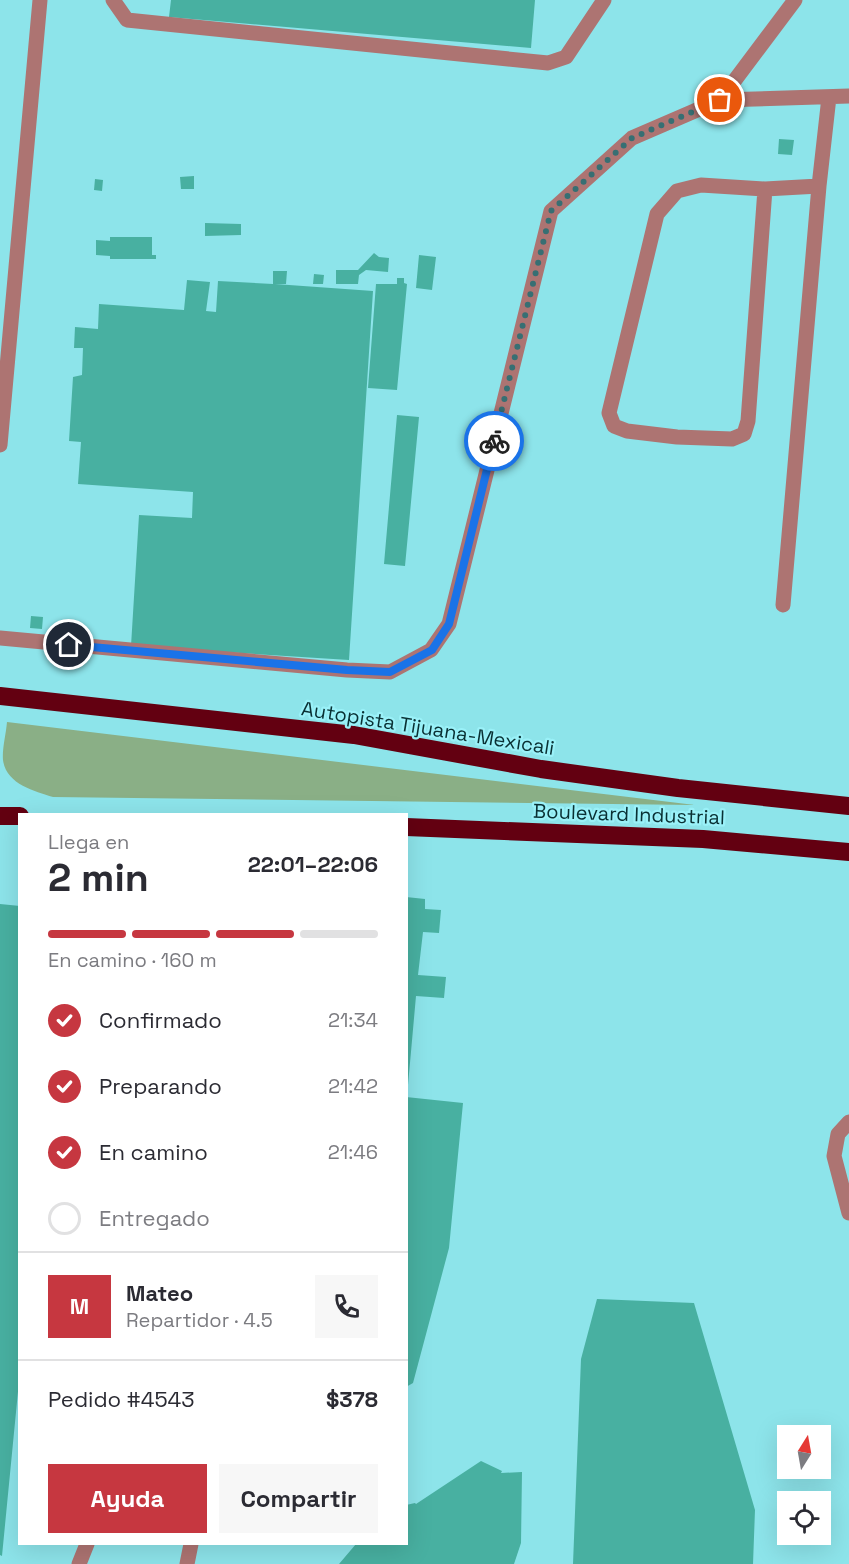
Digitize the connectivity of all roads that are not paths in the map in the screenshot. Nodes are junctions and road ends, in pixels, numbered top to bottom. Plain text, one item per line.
1 (40, 0) edge
2 (113, 0) edge
3 (604, 0) edge
4 (795, 0) edge
5 (849, 96) edge
6 (829, 97) junction
7 (720, 100) junction
8 (819, 186) junction
9 (765, 189) junction
10 (0, 445) edge
11 (783, 605) dead end
12 (0, 638) edge
13 (0, 696) edge
14 (849, 806) edge
15 (0, 816) edge
16 (18, 816) edge
17 (408, 827) edge
18 (849, 852) edge
19 (849, 1122) edge
20 (849, 1213) edge
21 (87, 1545) edge
22 (191, 1545) edge
23 (79, 1564) edge
24 (187, 1564) edge

1 - 10 street
2 - 3 street
4 - 7 street
5 - 6 street
6 - 7 street
6 - 8 street
7 - 12 street
8 - 9 street
8 - 11 street
9 - 9 street
13 - 14 highway, Autopista Tijuana-Mexicali
15 - 16 highway
17 - 18 highway, Boulevard Industrial
19 - 20 street
21 - 23 street
22 - 24 street

